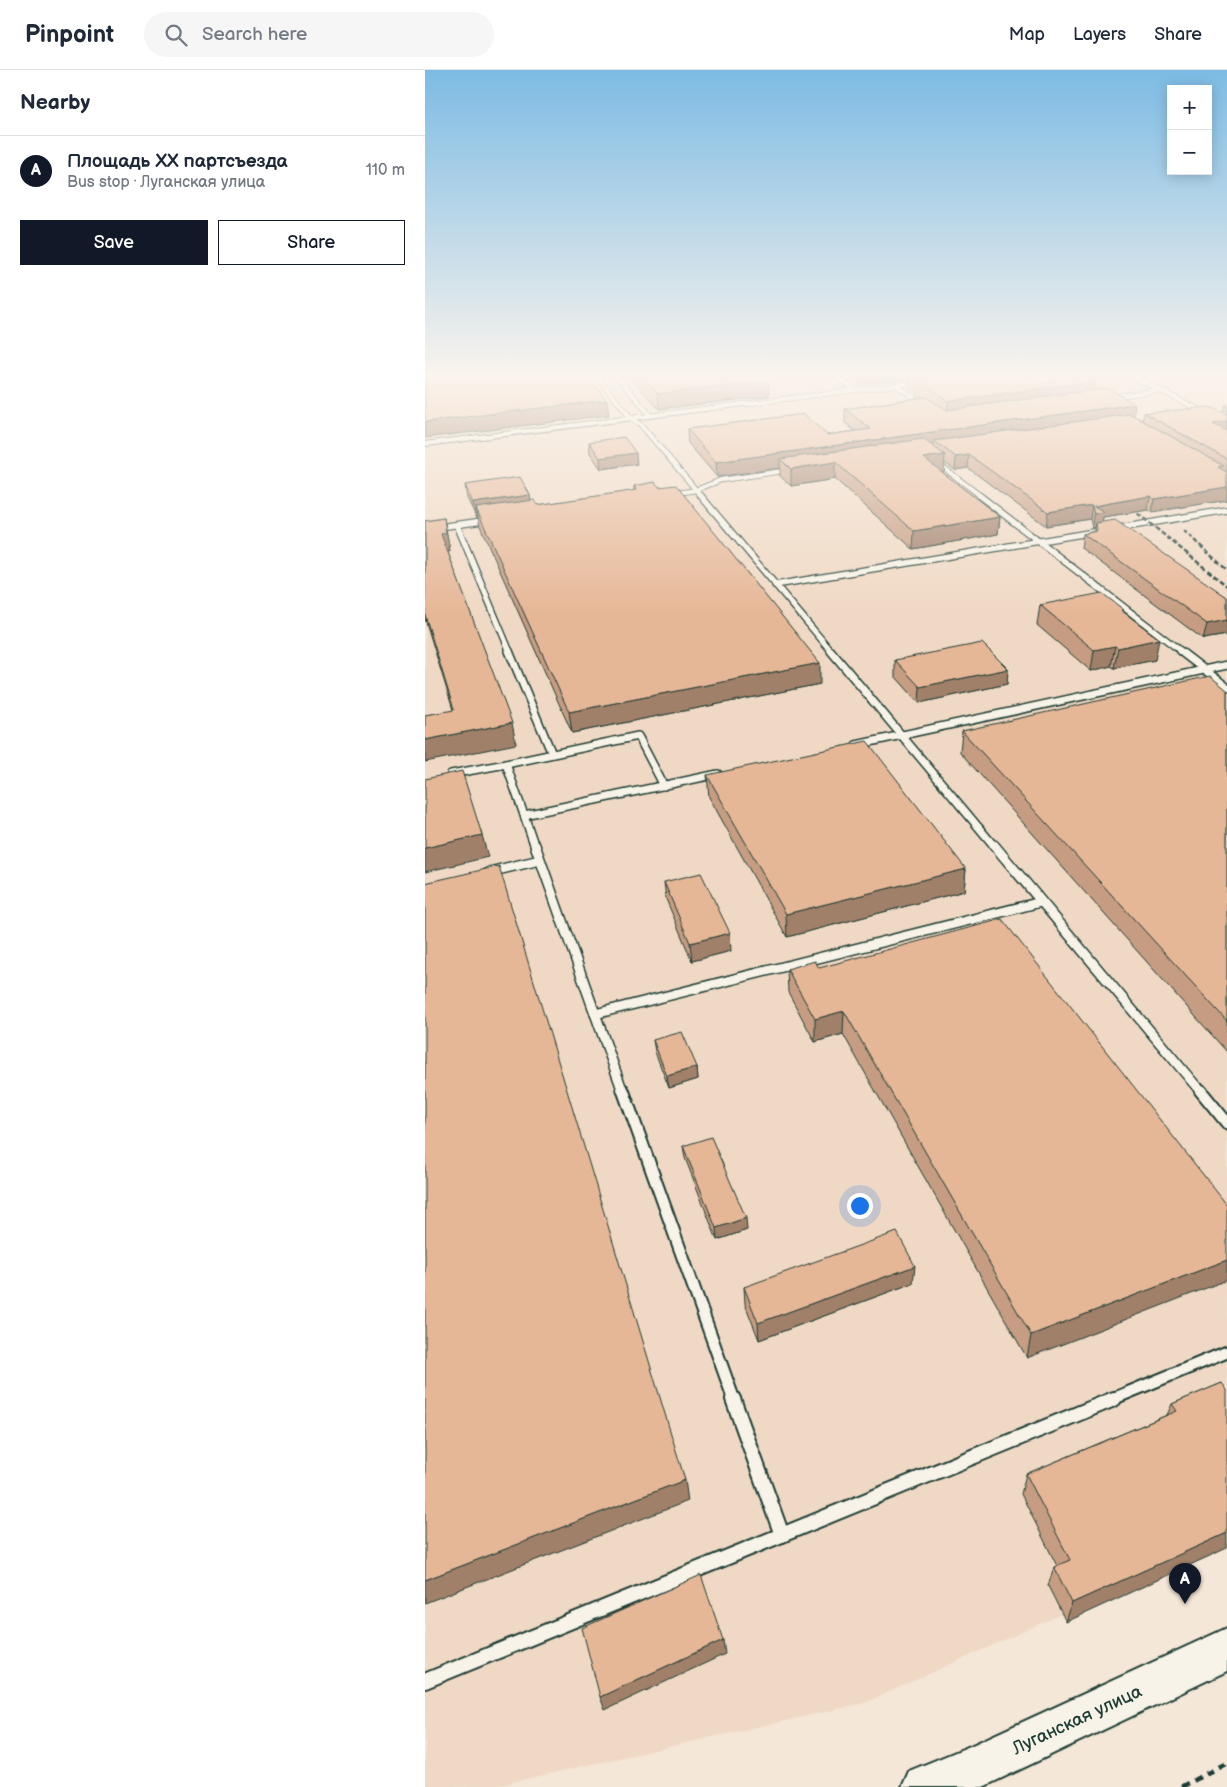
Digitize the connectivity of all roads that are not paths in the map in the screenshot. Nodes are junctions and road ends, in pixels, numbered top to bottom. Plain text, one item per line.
1 (666, 454) edge
2 (931, 457) edge
3 (798, 469) edge
4 (696, 490) junction
5 (667, 494) edge
6 (1227, 510) edge
7 (495, 519) edge
8 (457, 525) junction
9 (425, 529) edge
10 (1039, 541) junction
11 (775, 585) junction
12 (1227, 665) edge
13 (1205, 670) junction
14 (1227, 687) edge
15 (901, 735) junction
16 (844, 747) edge
17 (552, 754) junction
18 (506, 764) junction
19 (731, 771) edge
20 (443, 776) edge
21 (664, 786) junction
22 (524, 815) junction
23 (540, 860) junction
24 (483, 873) edge
25 (1041, 902) junction
26 (595, 1014) junction
27 (1227, 1123) edge
28 (1227, 1352) edge
29 (782, 1535) junction
30 (1227, 1649) edge
31 (425, 1681) edge
32 (925, 1787) edge

1 - 4 lane
2 - 10 lane
3 - 4 lane
4 - 5 lane
4 - 11 lane
6 - 10 lane
7 - 8 lane
8 - 9 lane
8 - 17 lane
10 - 11 lane
10 - 13 lane
11 - 15 lane
12 - 13 lane
13 - 14 lane
13 - 15 lane
15 - 16 lane
15 - 25 lane
17 - 18 lane
17 - 21 lane
18 - 20 lane
18 - 22 lane
19 - 21 lane
21 - 22 lane
22 - 23 lane
23 - 24 lane
23 - 26 lane
25 - 26 lane
25 - 27 lane
26 - 29 lane
28 - 29 lane
29 - 31 lane
30 - 32 main road, Луганская улица

